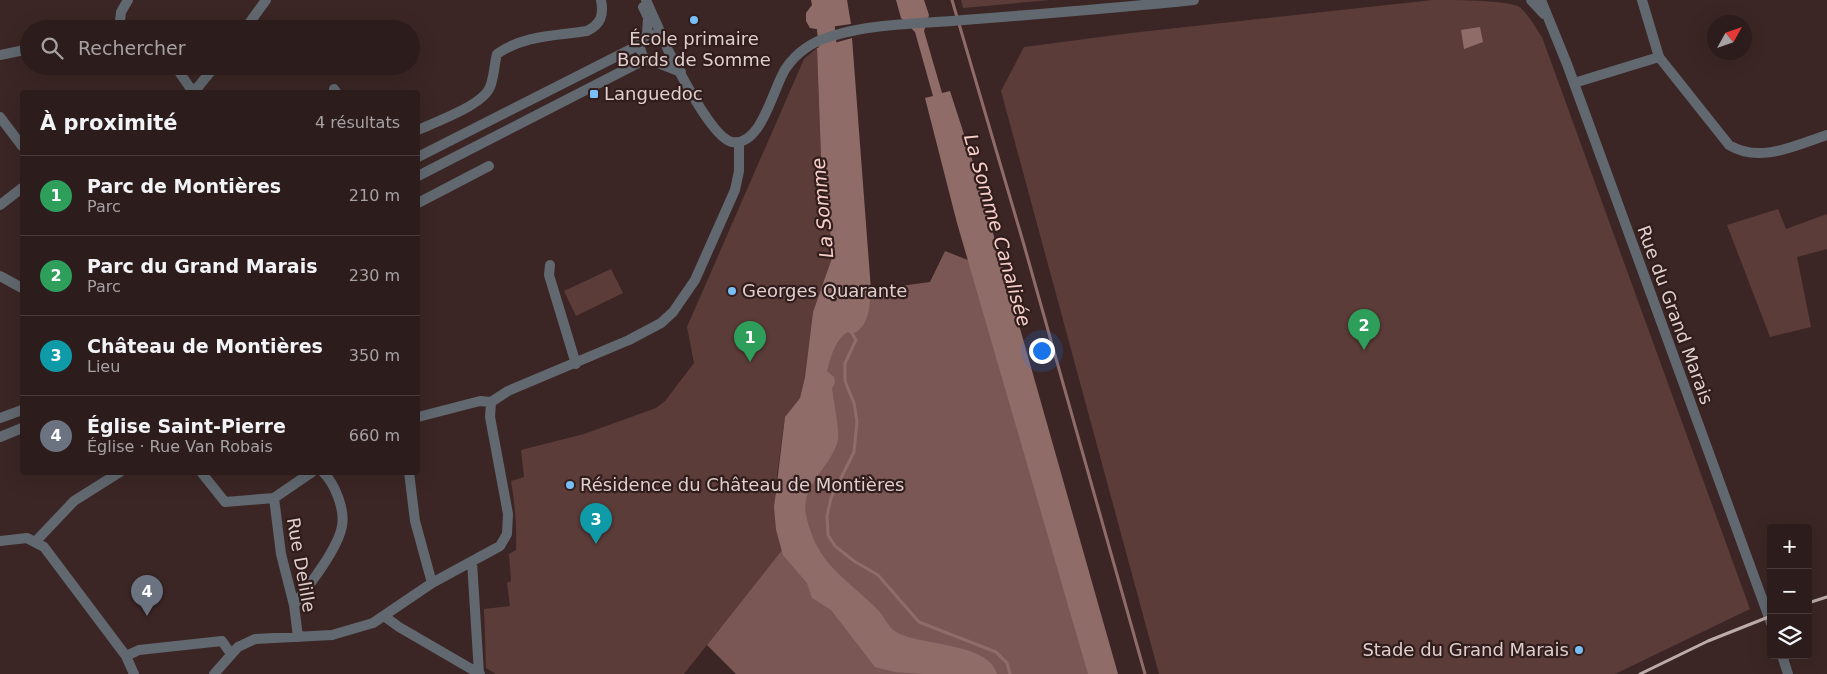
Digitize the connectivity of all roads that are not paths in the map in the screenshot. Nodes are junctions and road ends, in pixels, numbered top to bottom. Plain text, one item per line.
1 (128, 0) edge
2 (266, 0) edge
3 (601, 0) edge
4 (640, 0) edge
5 (646, 0) edge
6 (1194, 0) edge
7 (1531, 0) edge
8 (1541, 0) edge
9 (1642, 0) edge
10 (1548, 18) junction
11 (120, 20) edge
12 (252, 20) edge
13 (647, 35) junction
14 (662, 36) junction
15 (639, 45) junction
16 (667, 47) junction
17 (20, 51) edge
18 (3, 56) edge
19 (1659, 57) junction
20 (650, 60) junction
21 (681, 72) junction
22 (181, 75) edge
23 (208, 75) edge
24 (1574, 83) junction
25 (191, 90) edge
26 (194, 90) edge
27 (0, 117) edge
28 (420, 129) edge
29 (1827, 135) edge
30 (739, 142) junction
31 (20, 143) edge
32 (420, 155) edge
33 (489, 166) dead end
34 (420, 175) edge
35 (20, 190) edge
36 (420, 201) edge
37 (0, 205) edge
38 (550, 265) dead end
39 (0, 276) edge
40 (20, 287) edge
41 (576, 364) junction
42 (491, 402) junction
43 (20, 411) edge
44 (420, 416) edge
45 (0, 418) edge
46 (20, 429) edge
47 (0, 437) edge
48 (115, 475) edge
49 (203, 475) edge
50 (308, 475) edge
51 (325, 475) edge
52 (409, 475) edge
53 (274, 498) junction
54 (0, 540) edge
55 (36, 541) junction
56 (472, 562) junction
57 (432, 583) junction
58 (294, 605) junction
59 (1768, 614) edge
60 (384, 616) junction
61 (298, 637) junction
62 (231, 654) junction
63 (126, 656) junction
64 (1783, 659) edge
65 (134, 674) edge
66 (214, 674) edge
67 (480, 674) edge
68 (1788, 674) edge

1 - 11 street
2 - 12 street
3 - 28 street
4 - 13 street
5 - 14 street
6 - 30 street
7 - 10 street, Rue du Grand Marais
8 - 10 street, Rue du Grand Marais
9 - 19 street
10 - 24 street, Rue du Grand Marais
13 - 14 street
13 - 15 street
14 - 16 street
15 - 20 street
15 - 32 street
16 - 20 street
16 - 21 street
17 - 18 street
19 - 24 street
19 - 29 street
20 - 21 street
20 - 34 street
21 - 30 street
22 - 25 street
23 - 26 street
24 - 59 street, Rue du Grand Marais
27 - 31 street
30 - 41 street
33 - 36 street
35 - 37 street
38 - 41 street
39 - 40 street
41 - 42 street
42 - 44 street
42 - 56 street
43 - 45 street
46 - 47 street
48 - 55 street
49 - 53 street, Rue Delille
50 - 53 street, Rue Delille
51 - 58 street
52 - 57 street
53 - 58 street, Rue Delille
54 - 55 street
55 - 63 street
56 - 57 street
56 - 67 street
57 - 60 street
58 - 61 street, Rue Delille
60 - 61 street
60 - 67 street
61 - 62 street
62 - 63 street
62 - 66 street
63 - 65 street
64 - 68 street

